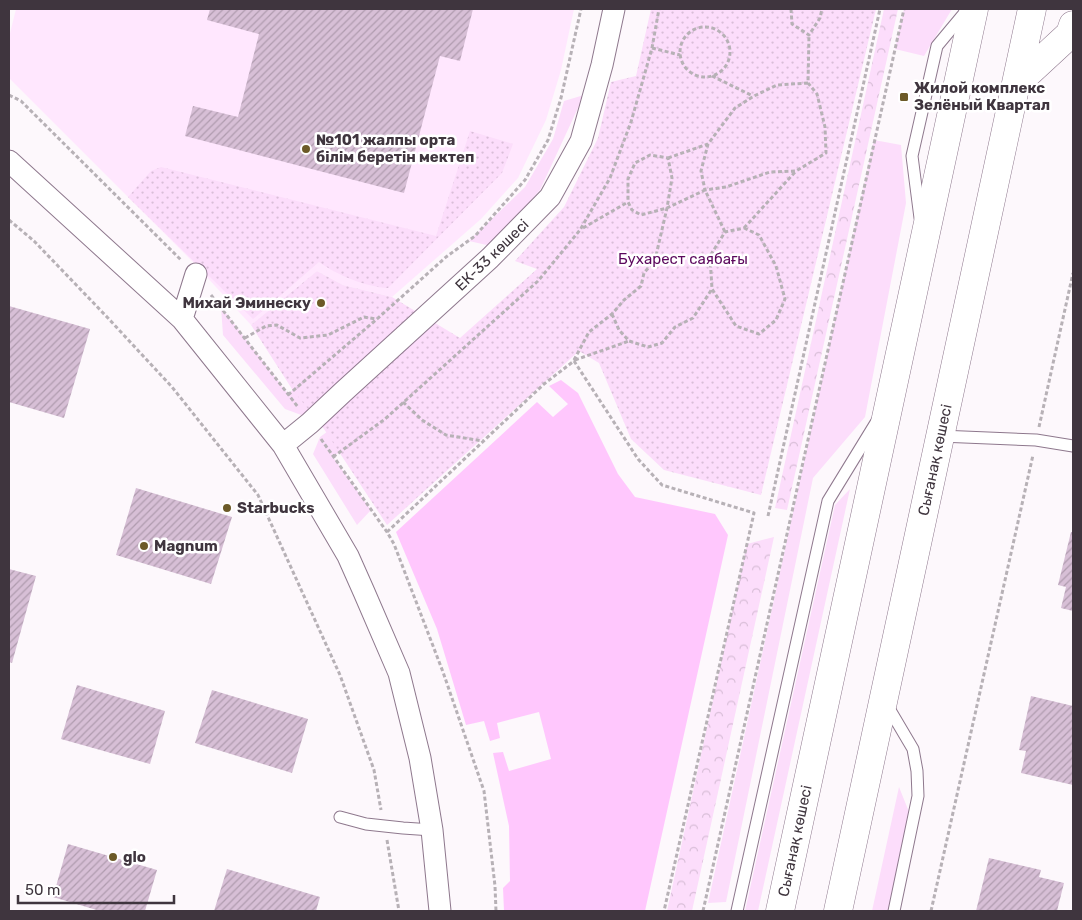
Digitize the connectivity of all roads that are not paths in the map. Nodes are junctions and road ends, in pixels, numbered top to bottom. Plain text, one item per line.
1 (614, 9) edge
2 (968, 9) edge
3 (974, 9) edge
4 (1032, 9) edge
5 (1073, 26) edge
6 (1017, 83) junction
7 (9, 161) edge
8 (924, 244) junction
9 (196, 274) road end
10 (182, 319) junction
11 (890, 398) junction
12 (940, 436) junction
13 (283, 445) junction
14 (1073, 446) edge
15 (884, 699) junction
16 (340, 817) dead end
17 (432, 830) junction
18 (440, 911) edge
19 (737, 911) edge
20 (780, 911) edge
21 (838, 911) edge
22 (894, 911) edge

1 - 13 street, ЕК-33 көшесі
2 - 8 lane
3 - 8 main road, Сығанақ көшесі
4 - 6 main road, Сығанақ көшесі
5 - 6 main road
6 - 12 main road, Сығанақ көшесі
7 - 10 street
8 - 11 main road, Сығанақ көшесі
9 - 10 street
10 - 13 street
11 - 19 lane
11 - 20 main road, Сығанақ көшесі
12 - 14 lane
12 - 15 main road, Сығанақ көшесі
13 - 17 street
15 - 21 main road, Сығанақ көшесі
15 - 22 lane
16 - 17 lane
17 - 18 street

